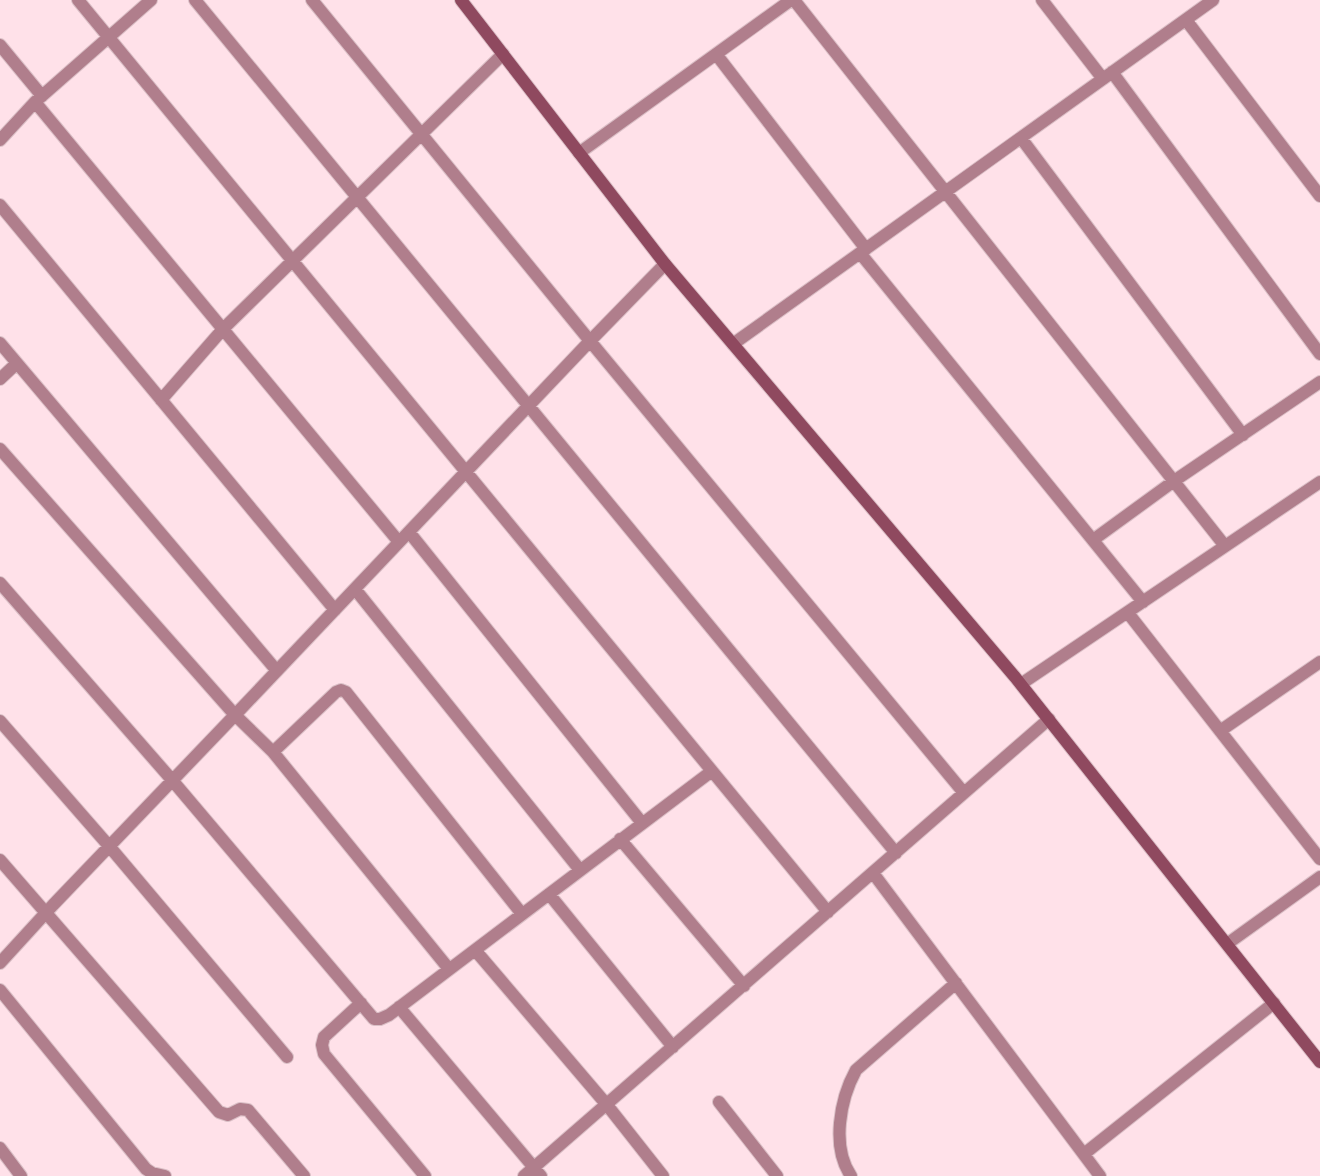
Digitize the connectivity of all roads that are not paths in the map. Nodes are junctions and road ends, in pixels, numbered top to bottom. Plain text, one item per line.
1 (78, 0) edge
2 (151, 0) edge
3 (195, 0) edge
4 (312, 0) edge
5 (461, 0) edge
6 (792, 0) edge
7 (1042, 0) edge
8 (1213, 0) edge
9 (1186, 20) junction
10 (109, 38) junction
11 (0, 44) edge
12 (503, 54) junction
13 (716, 54) junction
14 (1108, 76) junction
15 (39, 99) junction
16 (420, 134) junction
17 (1021, 138) junction
18 (0, 140) edge
19 (579, 153) junction
20 (946, 192) junction
21 (357, 196) junction
22 (1320, 196) edge
23 (0, 205) edge
24 (863, 251) junction
25 (293, 262) junction
26 (664, 264) junction
27 (223, 329) junction
28 (590, 341) junction
29 (0, 344) edge
30 (733, 344) junction
31 (1320, 354) edge
32 (16, 364) junction
33 (0, 379) edge
34 (1320, 382) edge
35 (161, 400) junction
36 (529, 406) junction
37 (1243, 435) junction
38 (0, 449) edge
39 (466, 472) junction
40 (1174, 481) junction
41 (1320, 482) edge
42 (409, 532) junction
43 (1093, 540) junction
44 (399, 542) junction
45 (1225, 546) junction
46 (0, 583) edge
47 (355, 589) junction
48 (1143, 602) junction
49 (335, 610) junction
50 (1128, 612) junction
51 (1320, 662) edge
52 (277, 672) junction
53 (1021, 684) junction
54 (236, 715) junction
55 (1049, 719) junction
56 (0, 721) edge
57 (1220, 731) junction
58 (273, 752) junction
59 (712, 771) junction
60 (172, 780) junction
61 (964, 793) junction
62 (642, 823) junction
63 (620, 839) junction
64 (109, 846) junction
65 (896, 853) junction
66 (1320, 859) edge
67 (0, 860) edge
68 (580, 870) junction
69 (873, 873) junction
70 (1320, 877) edge
71 (549, 894) junction
72 (828, 912) junction
73 (46, 913) junction
74 (522, 914) junction
75 (1227, 944) junction
76 (475, 950) junction
77 (0, 963) edge
78 (449, 969) junction
79 (956, 983) junction
80 (744, 986) junction
81 (0, 990) edge
82 (361, 1003) junction
83 (1274, 1003) junction
84 (399, 1007) junction
85 (673, 1047) junction
86 (287, 1057) dead end
87 (1319, 1059) edge
88 (718, 1102) dead end
89 (607, 1105) junction
90 (0, 1148) edge
91 (1084, 1154) junction
92 (538, 1172) edge
93 (21, 1176) edge
94 (165, 1176) edge
95 (304, 1176) edge
96 (425, 1176) edge
97 (524, 1176) edge
98 (663, 1176) edge
99 (776, 1176) edge
100 (851, 1176) edge
101 (1100, 1176) edge

1 - 10 street
2 - 10 street
3 - 21 street
4 - 16 street
5 - 12 street
6 - 13 street
6 - 20 street
7 - 14 street
8 - 9 street
9 - 14 street
9 - 22 street
10 - 15 street
10 - 25 street
11 - 15 street
12 - 16 street
12 - 19 street
13 - 19 street
13 - 24 street
14 - 17 street
14 - 31 street
15 - 18 street
15 - 27 street
16 - 21 street
16 - 28 street
17 - 20 street
17 - 37 street
19 - 26 street
20 - 24 street
20 - 40 street
21 - 25 street
21 - 36 street
23 - 35 street
24 - 30 street
24 - 43 street
25 - 27 street
25 - 39 street
26 - 28 street
26 - 30 street
27 - 35 street
27 - 44 street
28 - 36 street
28 - 61 street
29 - 32 street
30 - 53 street
32 - 33 street
32 - 52 street
34 - 37 street
35 - 49 street
36 - 39 street
36 - 65 street
37 - 40 street
38 - 54 street
39 - 42 street
39 - 59 street
40 - 43 street
40 - 45 street
41 - 45 street
42 - 44 street
42 - 62 street
43 - 48 street
44 - 47 street
45 - 48 street
46 - 60 street
47 - 49 street
47 - 68 street
48 - 50 street
49 - 52 street
50 - 53 street
50 - 57 street
51 - 57 street
52 - 54 street
53 - 55 street
54 - 58 street
54 - 60 street
55 - 61 street
55 - 75 street
56 - 64 street
57 - 66 street
58 - 74 street
58 - 78 street
59 - 62 street
59 - 72 street
60 - 64 street
60 - 82 street
61 - 65 street
62 - 63 street
63 - 68 street
63 - 80 street
64 - 73 street
64 - 86 street
65 - 69 street
67 - 73 street
68 - 71 street
69 - 72 street
69 - 79 street
70 - 75 street
71 - 74 street
71 - 85 street
72 - 80 street
73 - 77 street
73 - 95 street
74 - 76 street
75 - 83 street
76 - 78 street
76 - 89 street
78 - 84 street
79 - 91 street
79 - 100 street
80 - 85 street
81 - 94 street
82 - 84 street
82 - 96 street
83 - 87 street
83 - 91 street
84 - 92 street
85 - 89 street
88 - 99 street
89 - 92 street
89 - 98 street
90 - 93 street
91 - 101 street
92 - 97 street

